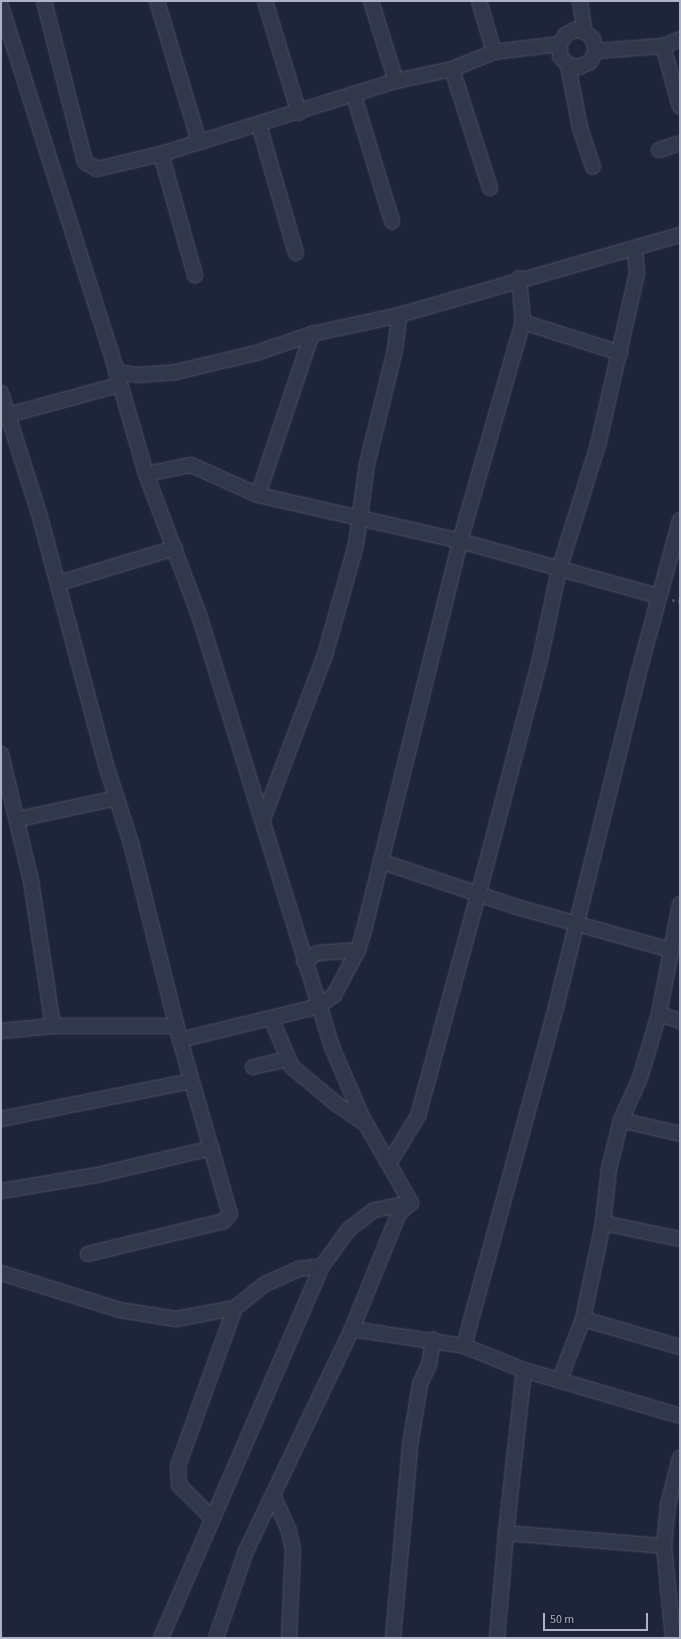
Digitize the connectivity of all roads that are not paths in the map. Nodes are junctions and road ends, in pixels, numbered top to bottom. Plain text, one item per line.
1 (44, 1) edge
2 (157, 1) edge
3 (265, 1) edge
4 (371, 1) edge
5 (479, 1) edge
6 (580, 1) edge
7 (1, 6) edge
8 (584, 31) junction
9 (680, 39) edge
10 (560, 44) junction
11 (663, 46) junction
12 (596, 51) junction
13 (494, 52) junction
14 (568, 65) junction
15 (452, 69) junction
16 (396, 81) junction
17 (354, 96) junction
18 (680, 107) edge
19 (299, 113) junction
20 (259, 125) junction
21 (199, 142) junction
22 (680, 143) edge
23 (659, 150) dead end
24 (160, 154) junction
25 (593, 167) dead end
26 (490, 188) dead end
27 (392, 222) dead end
28 (680, 235) edge
29 (635, 249) junction
30 (296, 253) dead end
31 (194, 275) dead end
32 (519, 278) junction
33 (399, 315) junction
34 (522, 322) junction
35 (312, 334) junction
36 (620, 353) junction
37 (118, 378) junction
38 (1, 393) edge
39 (5, 416) edge
40 (146, 474) junction
41 (258, 495) junction
42 (362, 518) junction
43 (680, 520) edge
44 (460, 541) junction
45 (175, 548) junction
46 (559, 570) junction
47 (58, 583) junction
48 (658, 596) junction
49 (1, 754) edge
50 (117, 798) junction
51 (19, 819) junction
52 (263, 819) junction
53 (383, 862) junction
54 (479, 892) junction
55 (679, 913) edge
56 (575, 923) junction
57 (358, 950) junction
58 (671, 950) junction
59 (304, 961) junction
60 (318, 1006) junction
61 (659, 1014) junction
62 (271, 1018) junction
63 (680, 1021) edge
64 (54, 1026) junction
65 (177, 1026) junction
66 (1, 1031) edge
67 (180, 1040) junction
68 (287, 1059) junction
69 (252, 1067) dead end
70 (191, 1081) junction
71 (1, 1120) edge
72 (621, 1120) junction
73 (366, 1123) junction
74 (680, 1134) edge
75 (212, 1148) junction
76 (390, 1162) junction
77 (1, 1191) edge
78 (412, 1203) junction
79 (603, 1223) junction
80 (680, 1239) edge
81 (88, 1254) dead end
82 (322, 1266) junction
83 (1, 1273) edge
84 (235, 1308) junction
85 (583, 1319) junction
86 (352, 1329) junction
87 (433, 1339) junction
88 (464, 1346) junction
89 (680, 1347) edge
90 (524, 1370) junction
91 (560, 1379) junction
92 (680, 1416) edge
93 (680, 1458) edge
94 (273, 1495) junction
95 (213, 1519) junction
96 (506, 1533) junction
97 (664, 1546) junction
98 (161, 1638) edge
99 (216, 1638) edge
100 (289, 1638) edge
101 (393, 1638) edge
102 (497, 1638) edge
103 (673, 1638) edge

1 - 24 street
2 - 21 street
3 - 19 street
4 - 16 street
5 - 13 street
6 - 8 street
7 - 37 street
8 - 10 street
8 - 12 street
9 - 11 street
10 - 13 street
10 - 14 street
11 - 12 street
11 - 18 street
12 - 14 street
13 - 15 street
14 - 25 street
15 - 16 street
15 - 26 street
16 - 17 street
17 - 19 street
17 - 27 street
19 - 20 street
20 - 21 street
20 - 30 street
21 - 24 street
22 - 23 street
24 - 31 street
28 - 29 street
29 - 32 street
29 - 36 street
32 - 33 street
32 - 34 street
33 - 35 street
33 - 42 street
34 - 36 street
34 - 44 street
35 - 37 street
35 - 41 street
36 - 46 street
37 - 39 street
37 - 40 street
38 - 39 street
39 - 47 street
40 - 41 street
40 - 45 street
41 - 42 street
42 - 44 street
42 - 52 street
43 - 48 street
44 - 46 street
44 - 53 street
45 - 47 street
45 - 52 street
46 - 48 street
46 - 54 street
47 - 50 street
48 - 56 street
49 - 51 street
50 - 51 street
50 - 65 street
51 - 64 street
52 - 59 street
53 - 54 street
53 - 57 street
54 - 56 street
54 - 76 street
55 - 58 street
56 - 58 street
56 - 88 street
57 - 59 street
57 - 60 street
58 - 61 street
59 - 60 street
60 - 62 street
60 - 73 street
61 - 63 street
61 - 72 street
62 - 67 street
62 - 68 street
64 - 65 street
64 - 66 street
65 - 67 street
67 - 70 street
68 - 69 street
68 - 73 street
70 - 71 street
70 - 75 street
72 - 74 street
72 - 79 street
73 - 76 street
75 - 77 street
75 - 81 street
76 - 78 street
78 - 82 street
78 - 86 street
79 - 80 street
79 - 85 street
82 - 84 street
82 - 95 street
83 - 84 street
84 - 95 street
85 - 89 street
85 - 91 street
86 - 87 street
86 - 94 street
87 - 88 street
87 - 101 street
88 - 90 street
90 - 91 street
90 - 96 street
91 - 92 street
93 - 97 street
94 - 99 street
94 - 100 street
95 - 98 street
96 - 97 street
96 - 102 street
97 - 103 street

